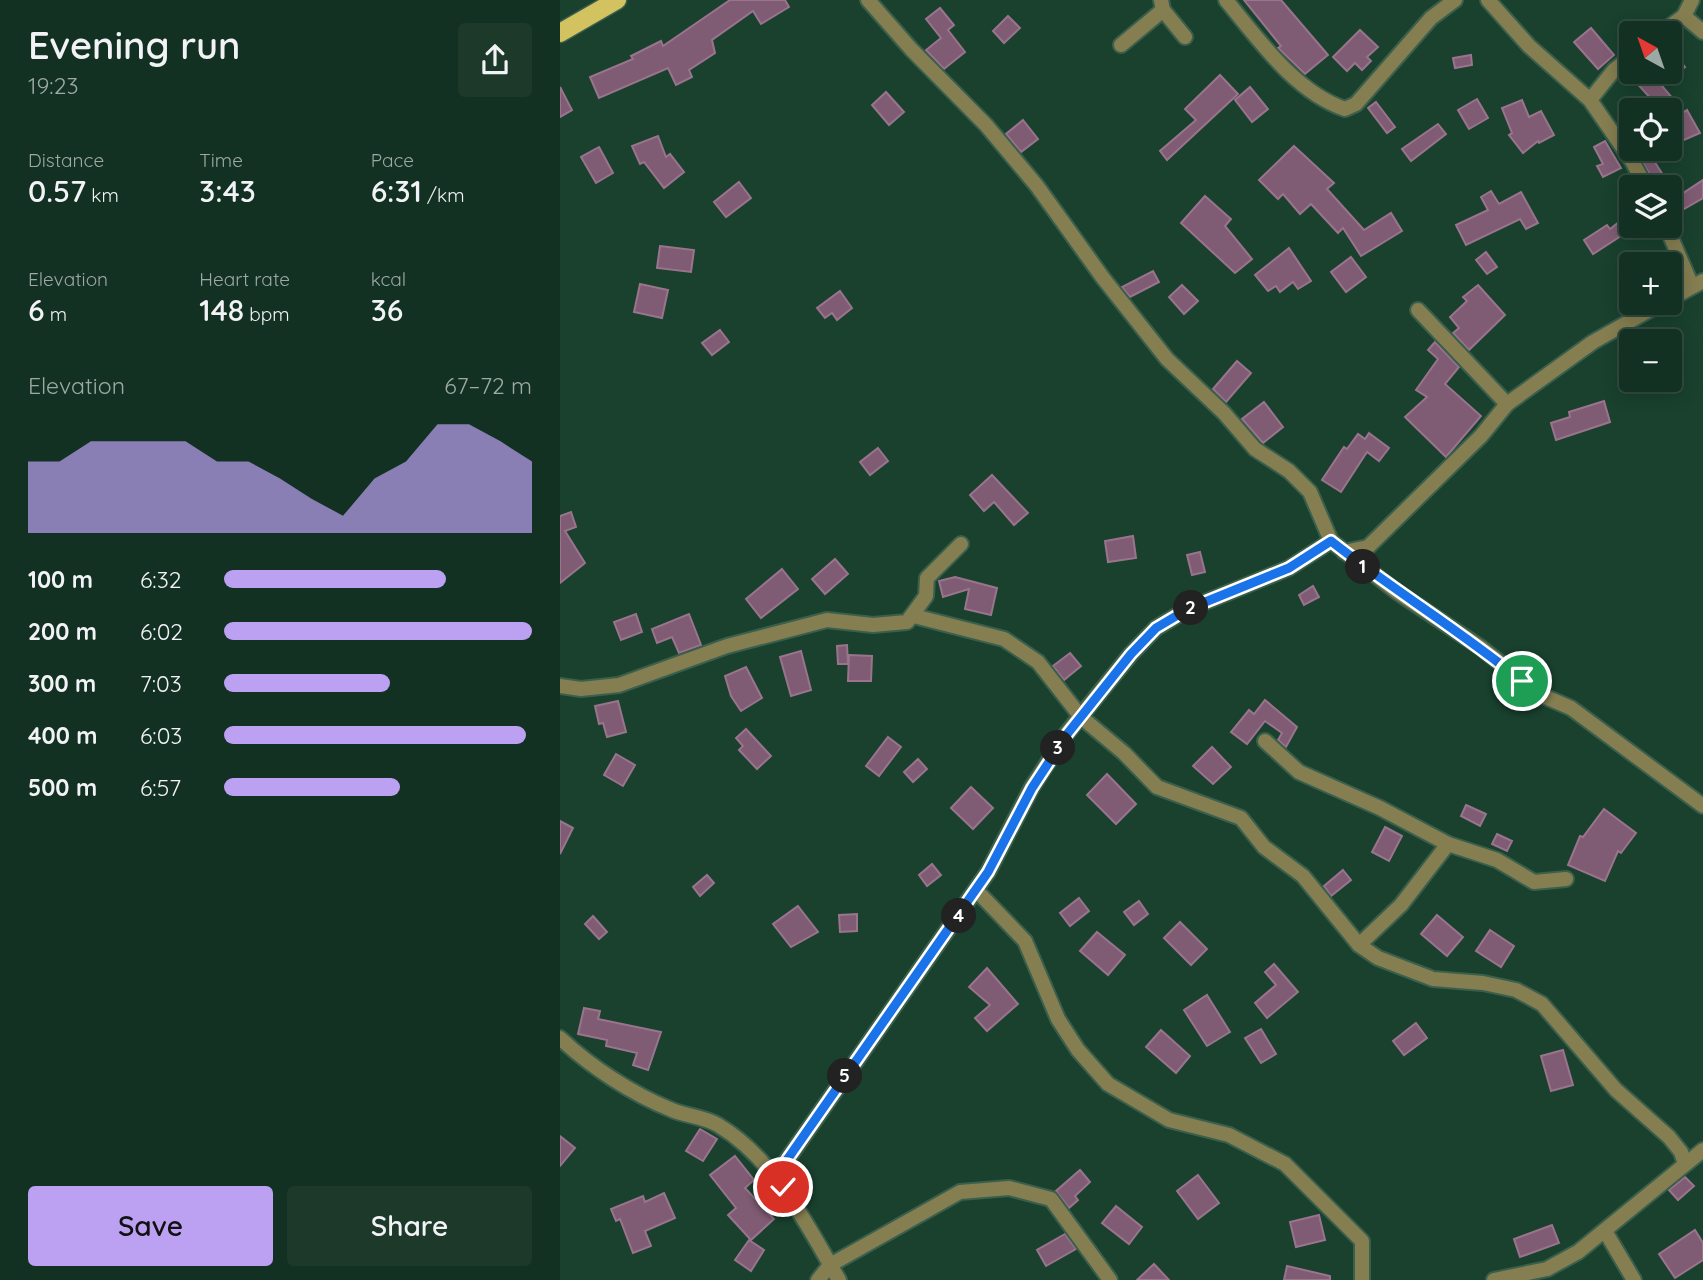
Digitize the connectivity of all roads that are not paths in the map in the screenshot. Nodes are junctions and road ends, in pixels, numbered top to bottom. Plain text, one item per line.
1 (617, 0) edge
2 (869, 0) edge
3 (1226, 0) edge
4 (1455, 0) edge
5 (1488, 0) edge
6 (1692, 0) edge
7 (1162, 5) edge
8 (1684, 16) junction
9 (1677, 21) edge
10 (1703, 32) edge
11 (560, 33) edge
12 (1185, 37) dead end
13 (1121, 44) dead end
14 (1619, 66) edge
15 (1590, 100) junction
16 (1640, 175) edge
17 (1672, 238) edge
18 (1697, 284) edge
19 (1418, 310) dead end
20 (1641, 315) edge
21 (1507, 404) junction
22 (1331, 541) junction
23 (961, 544) dead end
24 (1368, 547) junction
25 (1344, 552) junction
26 (1368, 571) junction
27 (915, 616) junction
28 (560, 686) edge
29 (1081, 717) junction
30 (1265, 741) dead end
31 (1703, 806) edge
32 (1448, 844) junction
33 (1566, 880) dead end
34 (976, 890) junction
35 (1359, 945) junction
36 (560, 1038) edge
37 (1703, 1150) edge
38 (1685, 1164) junction
39 (777, 1170) junction
40 (1605, 1231) junction
41 (830, 1265) junction
42 (818, 1280) edge
43 (839, 1280) edge
44 (1110, 1280) edge
45 (1362, 1280) edge
46 (1494, 1280) edge
47 (1634, 1280) edge

1 - 11 main road
2 - 22 street
3 - 4 street
5 - 15 street
6 - 8 street
7 - 12 street
7 - 13 street
8 - 9 street
8 - 10 street
14 - 15 street
15 - 16 street
17 - 18 street
19 - 21 street
20 - 21 street
21 - 24 street
22 - 25 street
22 - 29 street
23 - 27 street
24 - 25 street
24 - 26 street
25 - 26 street
26 - 31 street
27 - 28 street
27 - 29 street
29 - 34 street
29 - 35 street
30 - 32 street
32 - 33 street
32 - 35 street
34 - 39 street
34 - 45 street
35 - 38 street
36 - 39 street
37 - 38 street
38 - 40 street
39 - 41 street
40 - 46 street
40 - 47 street
41 - 42 street
41 - 43 street
41 - 44 street

